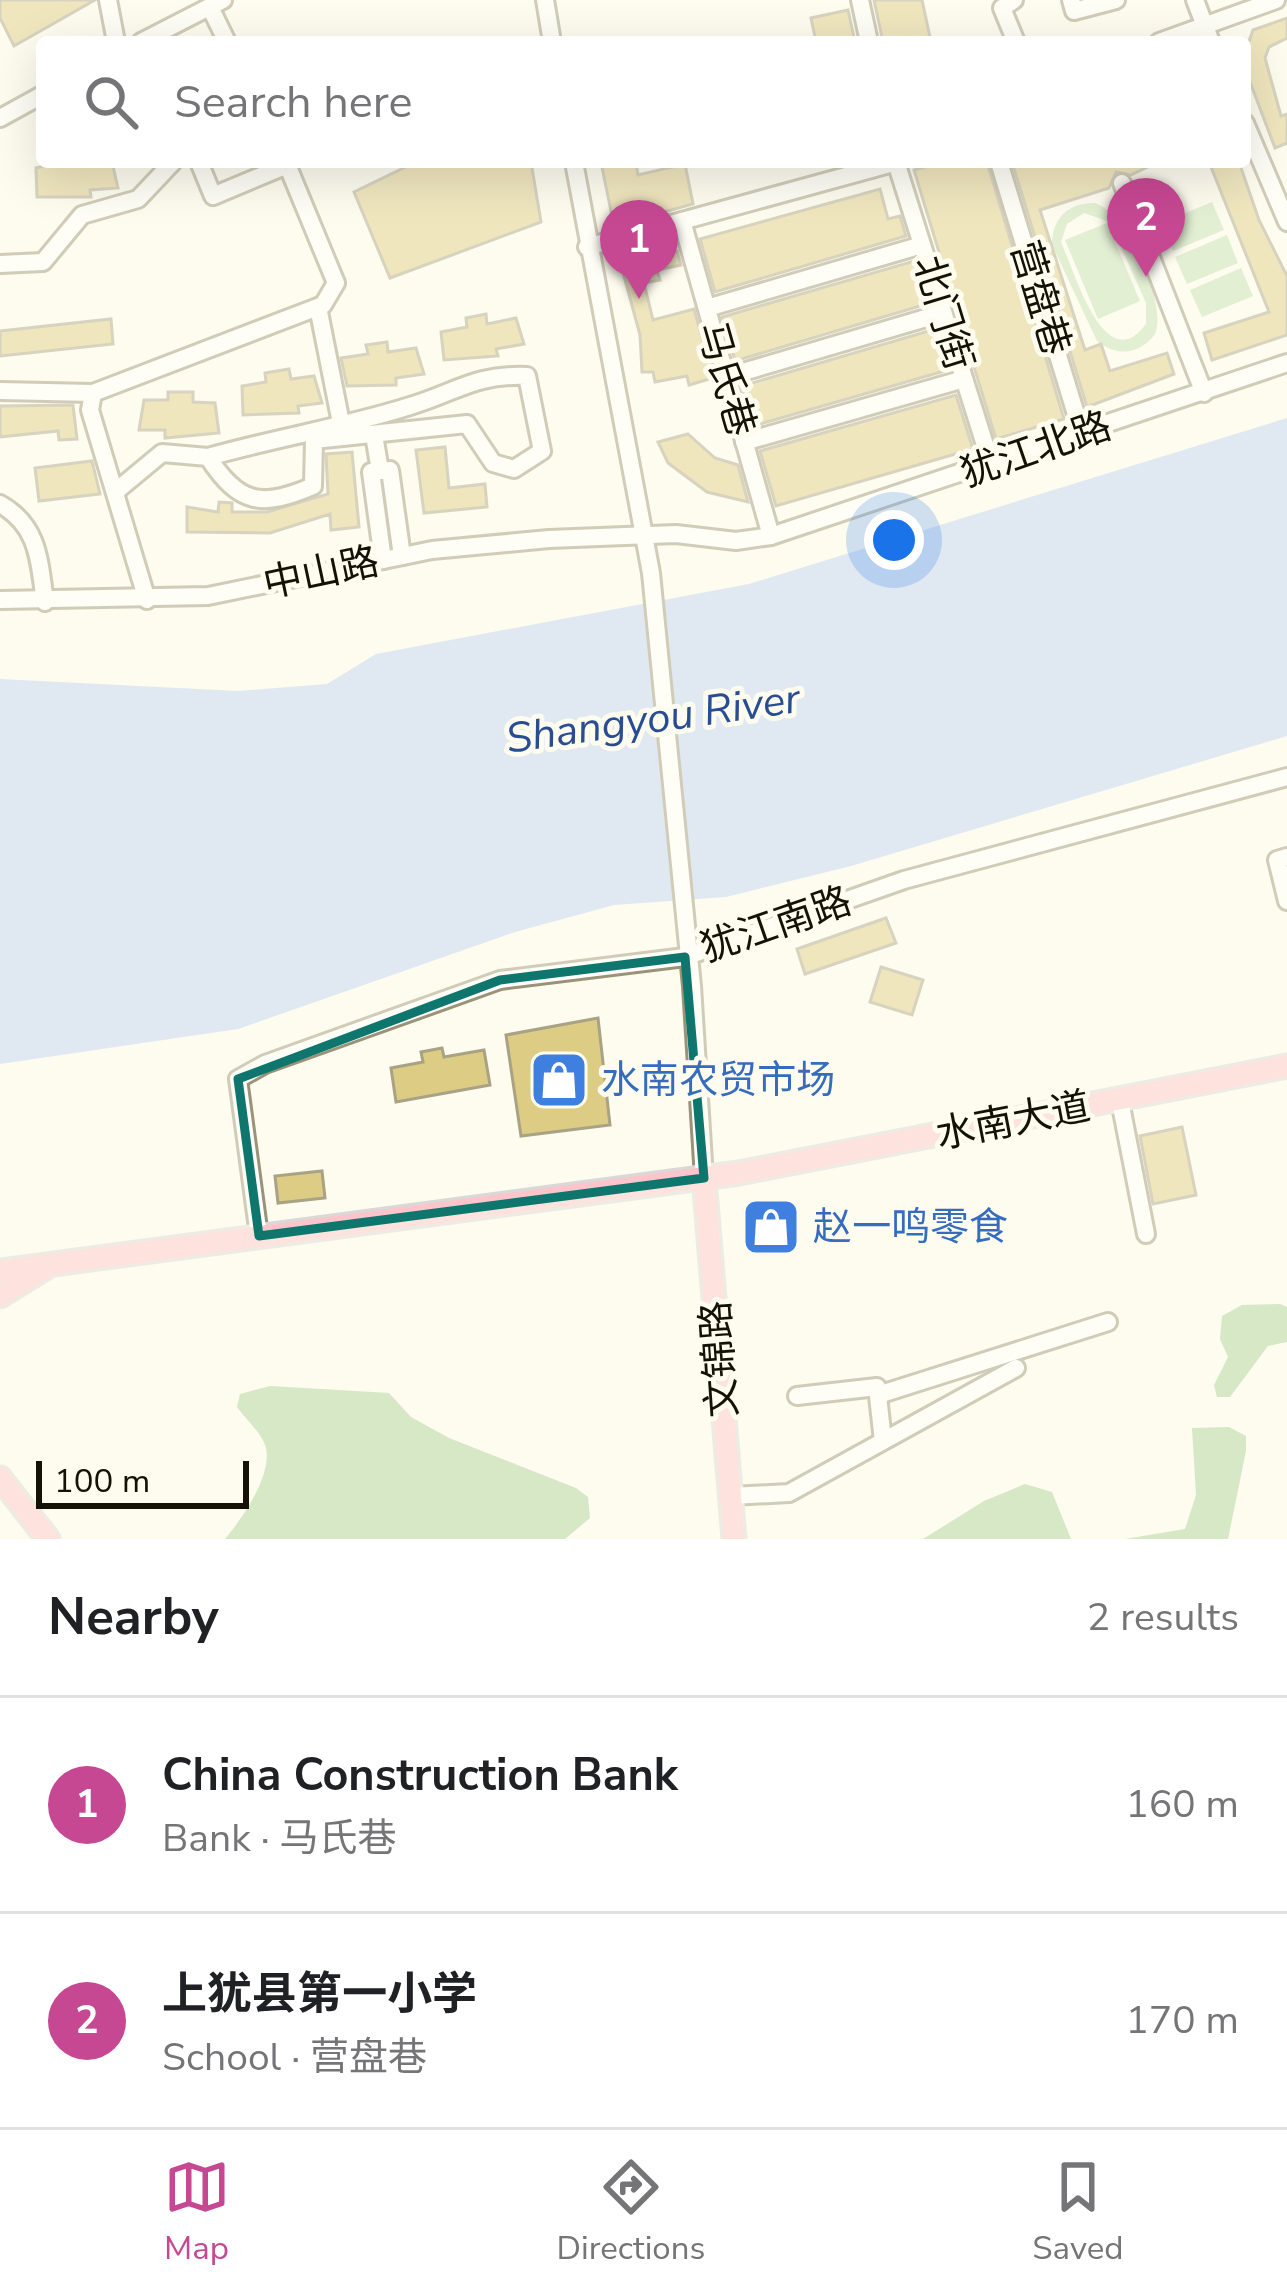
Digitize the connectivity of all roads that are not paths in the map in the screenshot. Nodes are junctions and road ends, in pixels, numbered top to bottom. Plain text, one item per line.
1 (108, 0) edge
2 (544, 0) edge
3 (860, 0) edge
4 (1015, 0) edge
5 (1071, 0) edge
6 (1116, 0) edge
7 (1195, 0) edge
8 (1276, 0) edge
9 (216, 3) edge
10 (1207, 34) edge
11 (115, 36) edge
12 (153, 36) edge
13 (225, 36) edge
14 (551, 36) edge
15 (868, 36) edge
16 (1014, 36) edge
17 (36, 98) edge
18 (0, 118) edge
19 (1251, 137) edge
20 (166, 168) edge
21 (201, 168) edge
22 (276, 168) edge
23 (289, 168) edge
24 (575, 168) edge
25 (874, 168) edge
26 (898, 168) edge
27 (1001, 168) edge
28 (1122, 183) dead end
29 (682, 221) junction
30 (1287, 222) edge
31 (922, 245) junction
32 (587, 247) junction
33 (0, 264) edge
34 (318, 307) junction
35 (706, 308) junction
36 (943, 313) junction
37 (1287, 363) edge
38 (726, 377) junction
39 (964, 379) junction
40 (0, 391) edge
41 (94, 393) junction
42 (1204, 393) junction
43 (341, 423) junction
44 (1082, 434) junction
45 (374, 435) junction
46 (744, 442) junction
47 (208, 457) junction
48 (991, 464) junction
49 (380, 471) junction
50 (115, 492) junction
51 (0, 504) edge
52 (771, 536) junction
53 (641, 537) junction
54 (402, 556) junction
55 (382, 560) junction
56 (0, 600) edge
57 (147, 600) junction
58 (45, 602) junction
59 (1287, 777) edge
60 (1287, 857) edge
61 (1287, 901) edge
62 (685, 956) junction
63 (1287, 1066) edge
64 (1120, 1101) junction
65 (704, 1178) junction
66 (1146, 1234) dead end
67 (259, 1236) junction
68 (54, 1264) junction
69 (0, 1271) edge
70 (0, 1297) edge
71 (1108, 1322) dead end
72 (1016, 1368) dead end
73 (878, 1395) junction
74 (797, 1396) dead end
75 (884, 1441) junction
76 (0, 1478) edge
77 (731, 1496) junction
78 (48, 1539) edge
79 (734, 1539) edge

1 - 11 street
2 - 14 street
3 - 15 street
4 - 16 street
5 - 6 street
7 - 10 street
8 - 10 street
9 - 12 street
9 - 13 street
17 - 18 street
19 - 30 street
20 - 33 street
21 - 22 street
23 - 34 street
24 - 32 street
25 - 29 street
26 - 31 street, 北门街
27 - 44 street, 营盘巷
28 - 42 street
29 - 32 street
29 - 35 street, 马氏巷
31 - 35 street
31 - 36 street, 北门街
32 - 53 street
34 - 41 street
34 - 43 street
35 - 38 street, 马氏巷
36 - 38 street
36 - 39 street, 北门街
37 - 42 street, 犹江北路
38 - 46 street, 马氏巷
39 - 46 street
39 - 48 street, 北门街
40 - 41 street
41 - 50 street
42 - 44 street, 犹江北路
43 - 45 street
43 - 47 street
44 - 48 street, 犹江北路
45 - 47 street
45 - 49 street
46 - 52 street, 马氏巷
47 - 50 street
48 - 52 street, 犹江北路
49 - 54 street
49 - 55 street
50 - 57 street
51 - 58 street
52 - 53 street, 犹江北路
53 - 54 street, 中山路
53 - 62 street
54 - 55 street, 中山路
55 - 57 street, 中山路
56 - 58 street, 中山路
57 - 58 street, 中山路
59 - 62 street, 犹江南路
60 - 61 street
62 - 65 street
62 - 67 street, 犹江南路
63 - 64 main road, 水南大道
64 - 65 main road, 水南大道
64 - 66 street
65 - 67 main road, 水南大道
65 - 77 main road, 文锦路
67 - 68 main road, 水南大道
68 - 69 main road, 水南大道
68 - 70 main road
71 - 73 street
72 - 75 street
73 - 74 street
73 - 75 street
75 - 77 street
76 - 78 main road
77 - 79 main road, 文锦路

